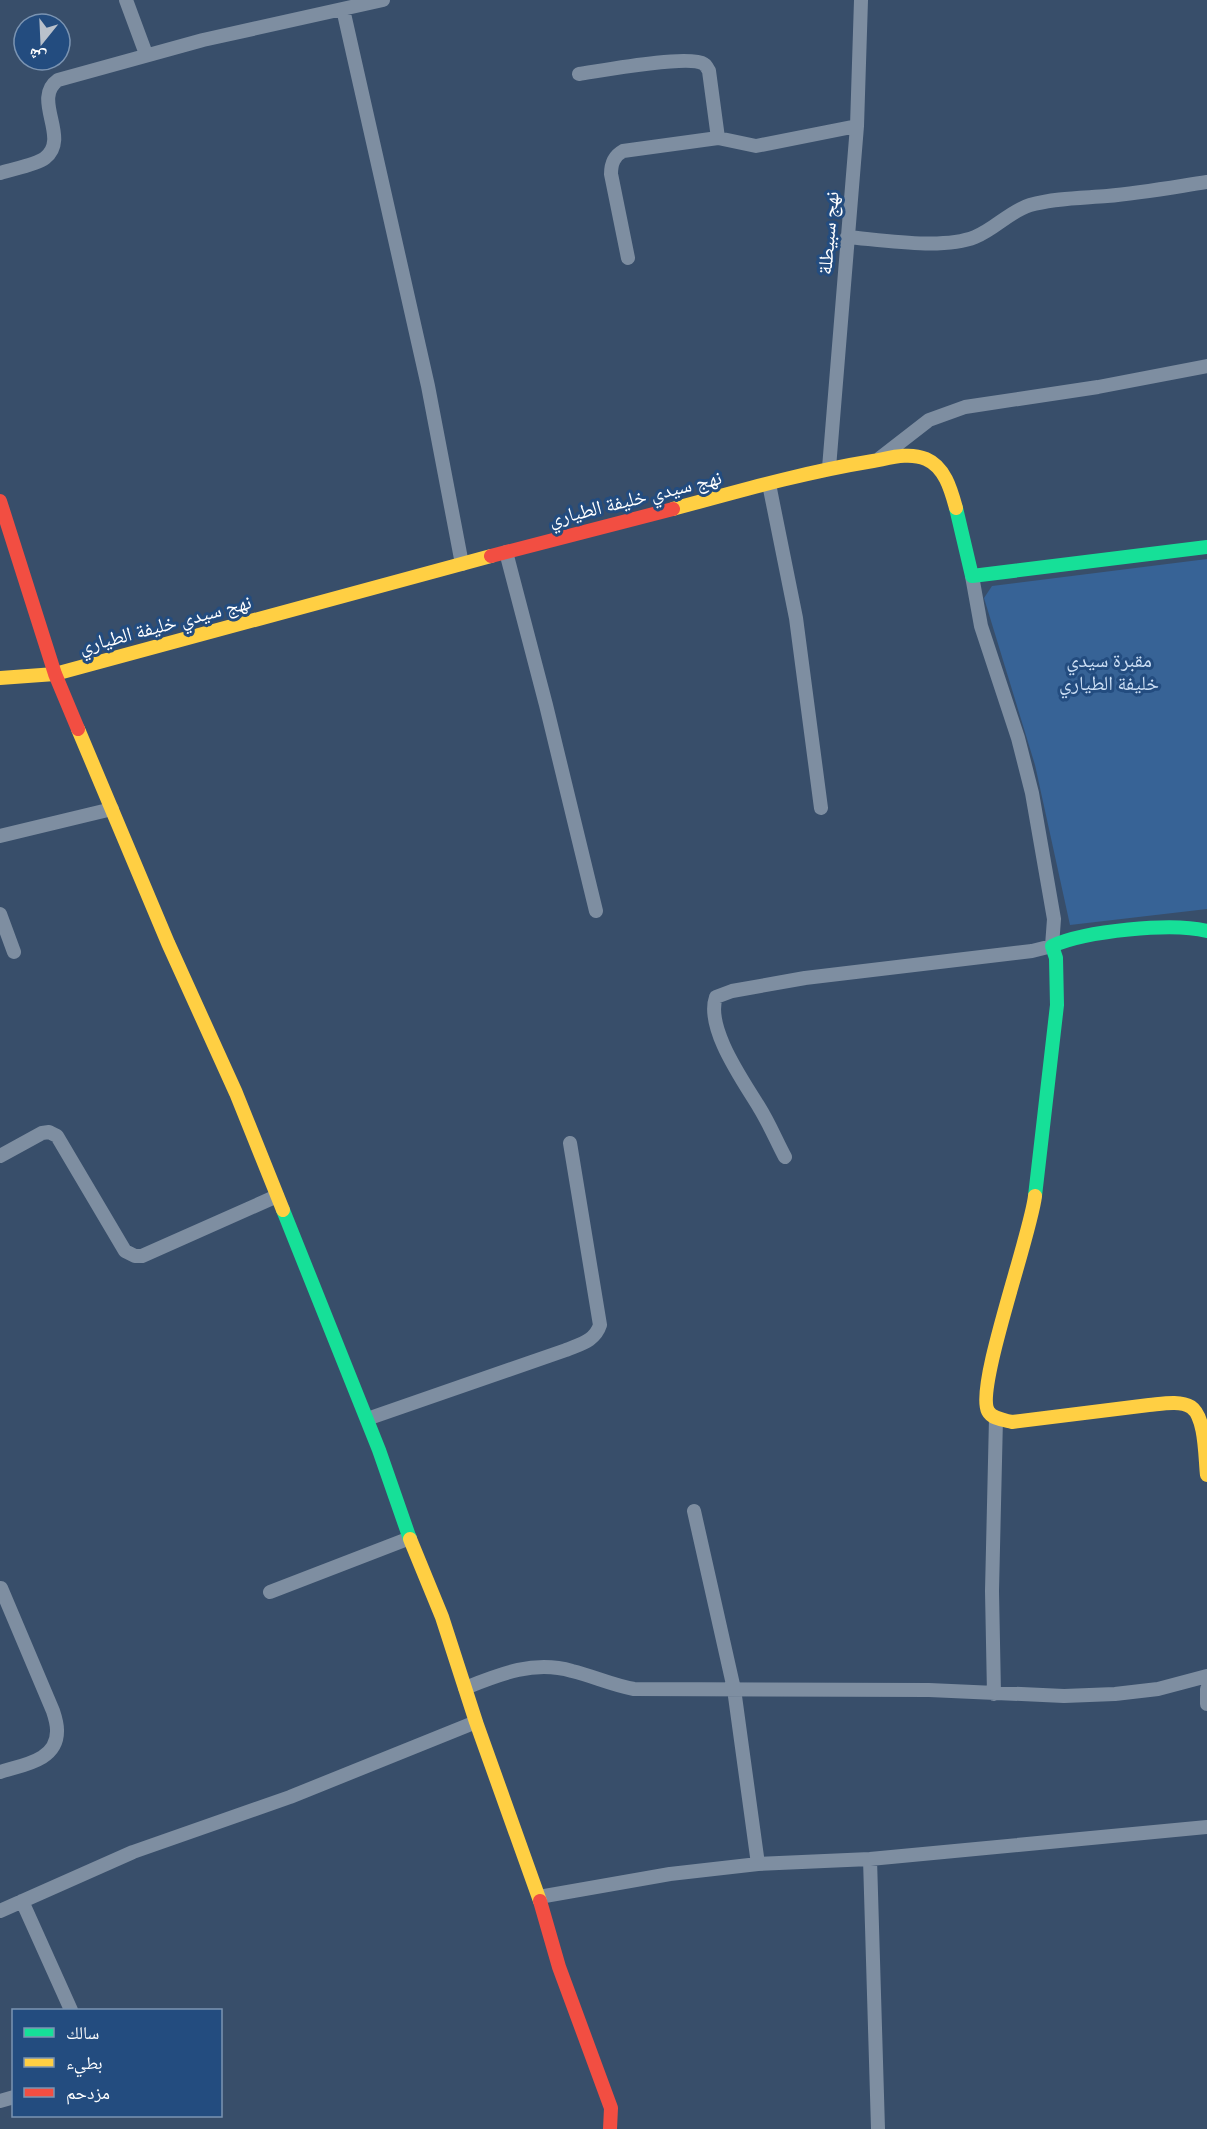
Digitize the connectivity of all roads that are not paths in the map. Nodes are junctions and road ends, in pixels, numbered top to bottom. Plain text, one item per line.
1 (126, 0) edge
2 (383, 0) edge
3 (861, 0) edge
4 (343, 9) junction
5 (146, 54) junction
6 (579, 74) dead end
7 (857, 126) junction
8 (718, 138) junction
9 (0, 173) edge
10 (1207, 182) edge
11 (848, 237) junction
12 (628, 258) dead end
13 (1207, 366) edge
14 (879, 459) junction
15 (829, 468) junction
16 (769, 484) junction
17 (0, 501) edge
18 (1207, 547) edge
19 (506, 552) junction
20 (462, 564) junction
21 (972, 576) junction
22 (55, 675) junction
23 (0, 678) edge
24 (821, 808) dead end
25 (112, 809) junction
26 (0, 836) edge
27 (596, 911) dead end
28 (0, 914) edge
29 (1207, 931) edge
30 (1052, 946) junction
31 (14, 952) dead end
32 (570, 1143) dead end
33 (0, 1156) edge
34 (785, 1156) dead end
35 (277, 1196) junction
36 (996, 1418) junction
37 (367, 1419) junction
38 (1207, 1475) edge
39 (694, 1511) dead end
40 (410, 1538) junction
41 (1, 1588) edge
42 (270, 1592) dead end
43 (1207, 1676) edge
44 (465, 1688) junction
45 (734, 1689) junction
46 (1207, 1689) edge
47 (994, 1694) junction
48 (1207, 1704) edge
49 (476, 1722) junction
50 (0, 1772) edge
51 (1207, 1827) edge
52 (870, 1859) junction
53 (758, 1864) junction
54 (539, 1898) junction
55 (22, 1902) junction
56 (0, 1911) edge
57 (71, 2009) edge
58 (610, 2129) edge
59 (878, 2129) edge

1 - 5 street
2 - 4 street
3 - 7 street, نهج سبيطلة
4 - 5 street
4 - 20 street
5 - 9 street
6 - 8 street
7 - 8 street
7 - 11 street, نهج سبيطلة
8 - 12 street
10 - 11 street
11 - 15 street, نهج سبيطلة
13 - 14 street
14 - 15 street, نهج سيدي خليفة الطياري
14 - 21 street, نهج سيدي خليفة الطياري
15 - 16 street, نهج سيدي خليفة الطياري
16 - 19 street, نهج سيدي خليفة الطياري
16 - 24 street
17 - 22 street
18 - 21 street
19 - 20 street, نهج سيدي خليفة الطياري
19 - 27 street
20 - 22 street, نهج سيدي خليفة الطياري
21 - 30 street
22 - 23 street, نهج سيدي خليفة الطياري
22 - 25 street
25 - 26 street
25 - 35 street
28 - 31 street
29 - 30 street
30 - 34 street
30 - 36 street
32 - 37 street
33 - 35 street
35 - 37 street
36 - 38 street
36 - 47 street
37 - 40 street
39 - 45 street
40 - 42 street
40 - 44 street
41 - 50 street
43 - 47 street
44 - 45 street
44 - 49 street
45 - 47 street
45 - 53 street
46 - 48 street
49 - 54 street
49 - 55 street
51 - 52 street
52 - 53 street
52 - 59 street
53 - 54 street
54 - 58 street
55 - 56 street
55 - 57 street

